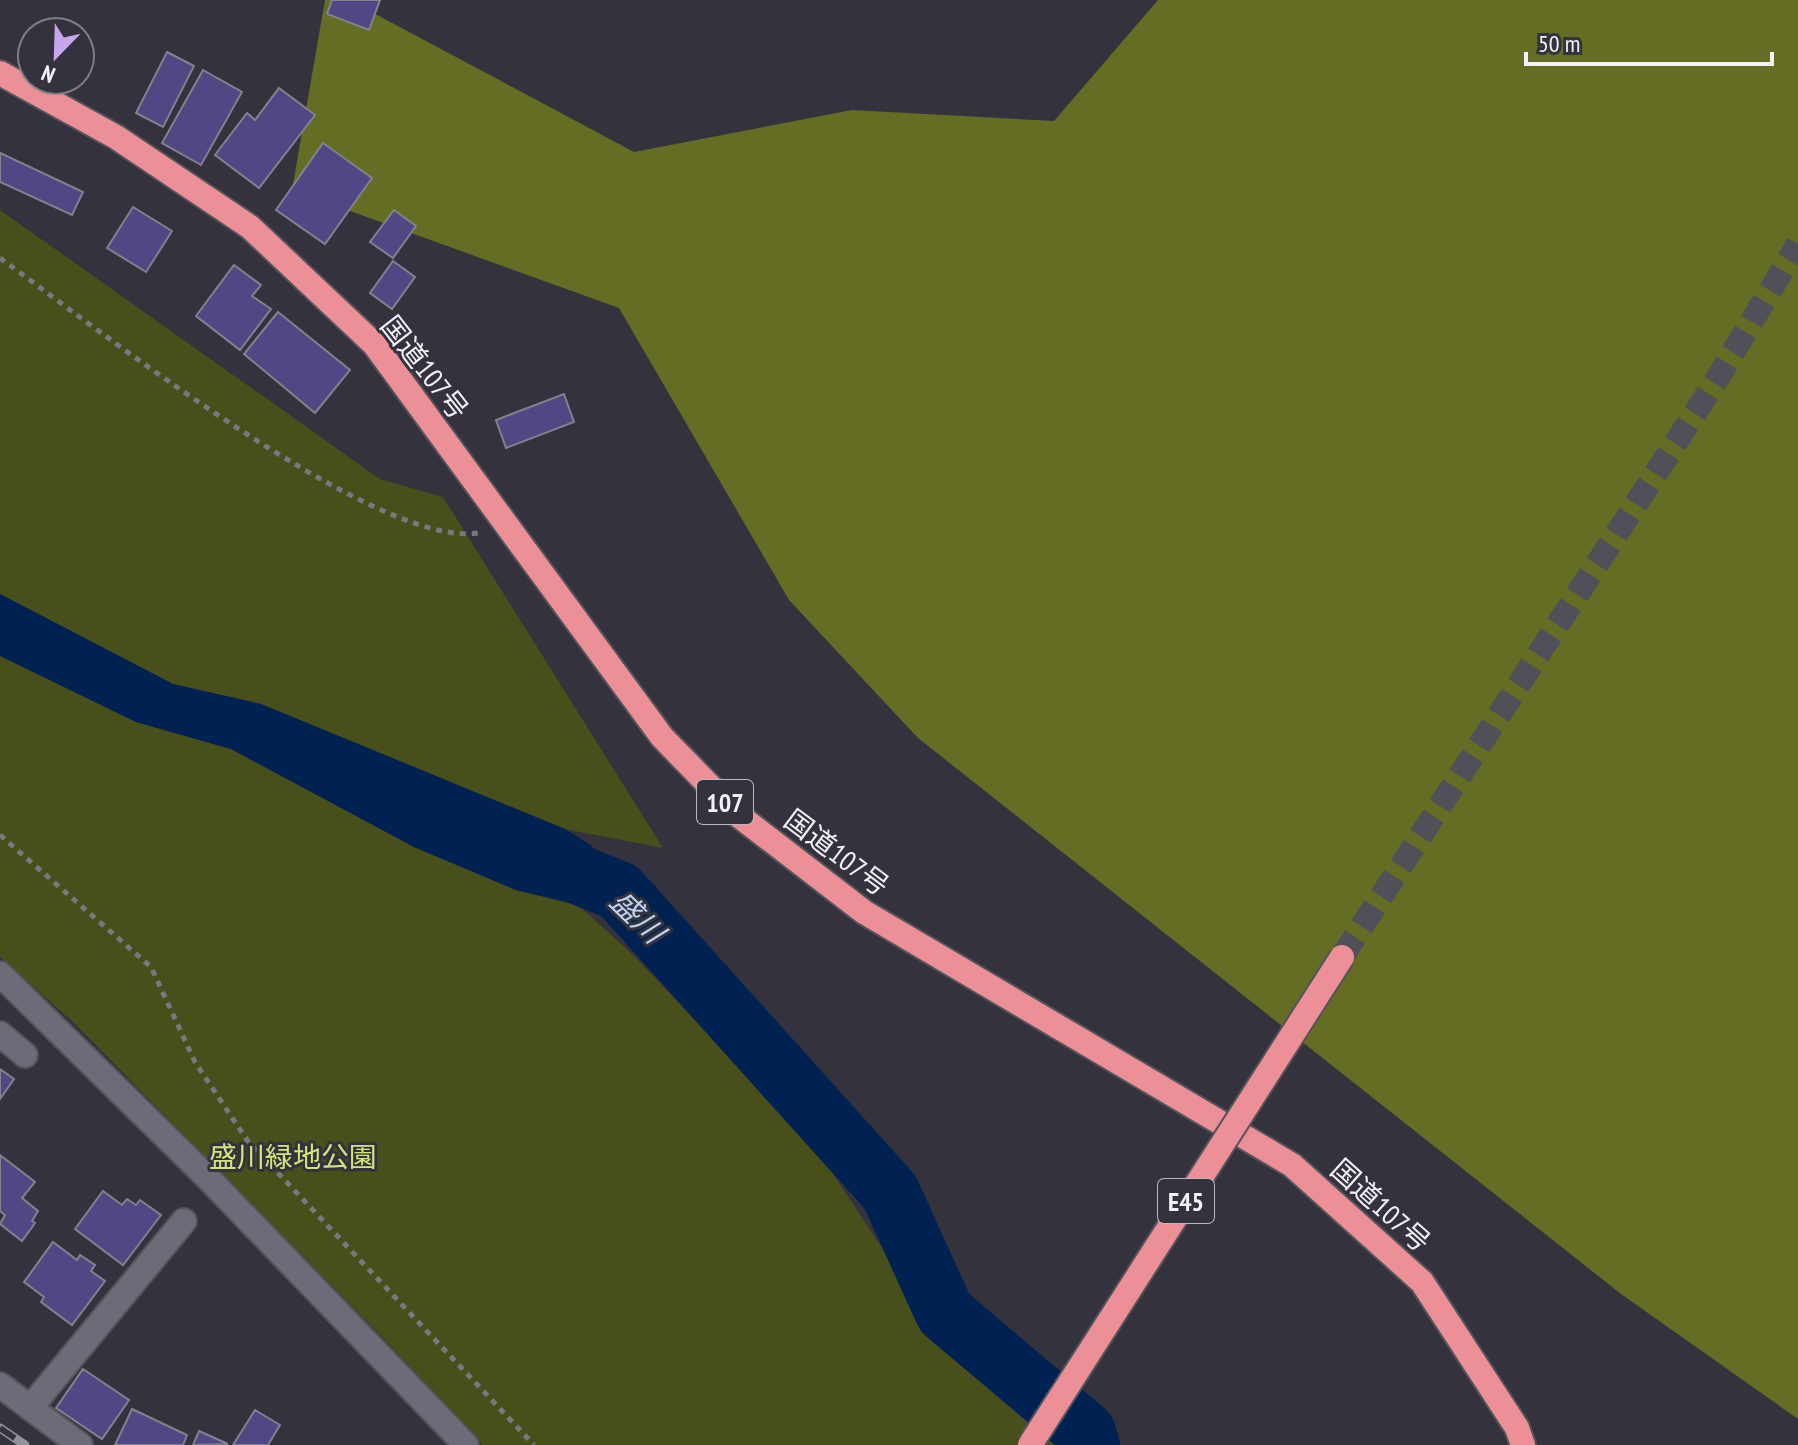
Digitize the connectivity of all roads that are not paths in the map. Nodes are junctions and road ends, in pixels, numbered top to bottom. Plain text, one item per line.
1 (0, 73) edge
2 (1342, 957) tunnel mouth
3 (0, 974) edge
4 (0, 1034) edge
5 (25, 1055) dead end
6 (184, 1221) dead end
7 (0, 1385) edge
8 (30, 1408) junction
9 (80, 1445) edge
10 (466, 1445) edge
11 (1030, 1445) edge
12 (1523, 1445) edge

1 - 12 highway, 国道107号 / 107
2 - 11 highway, E45, bridge
3 - 10 street
4 - 5 street
6 - 8 street
7 - 8 street
8 - 9 street

